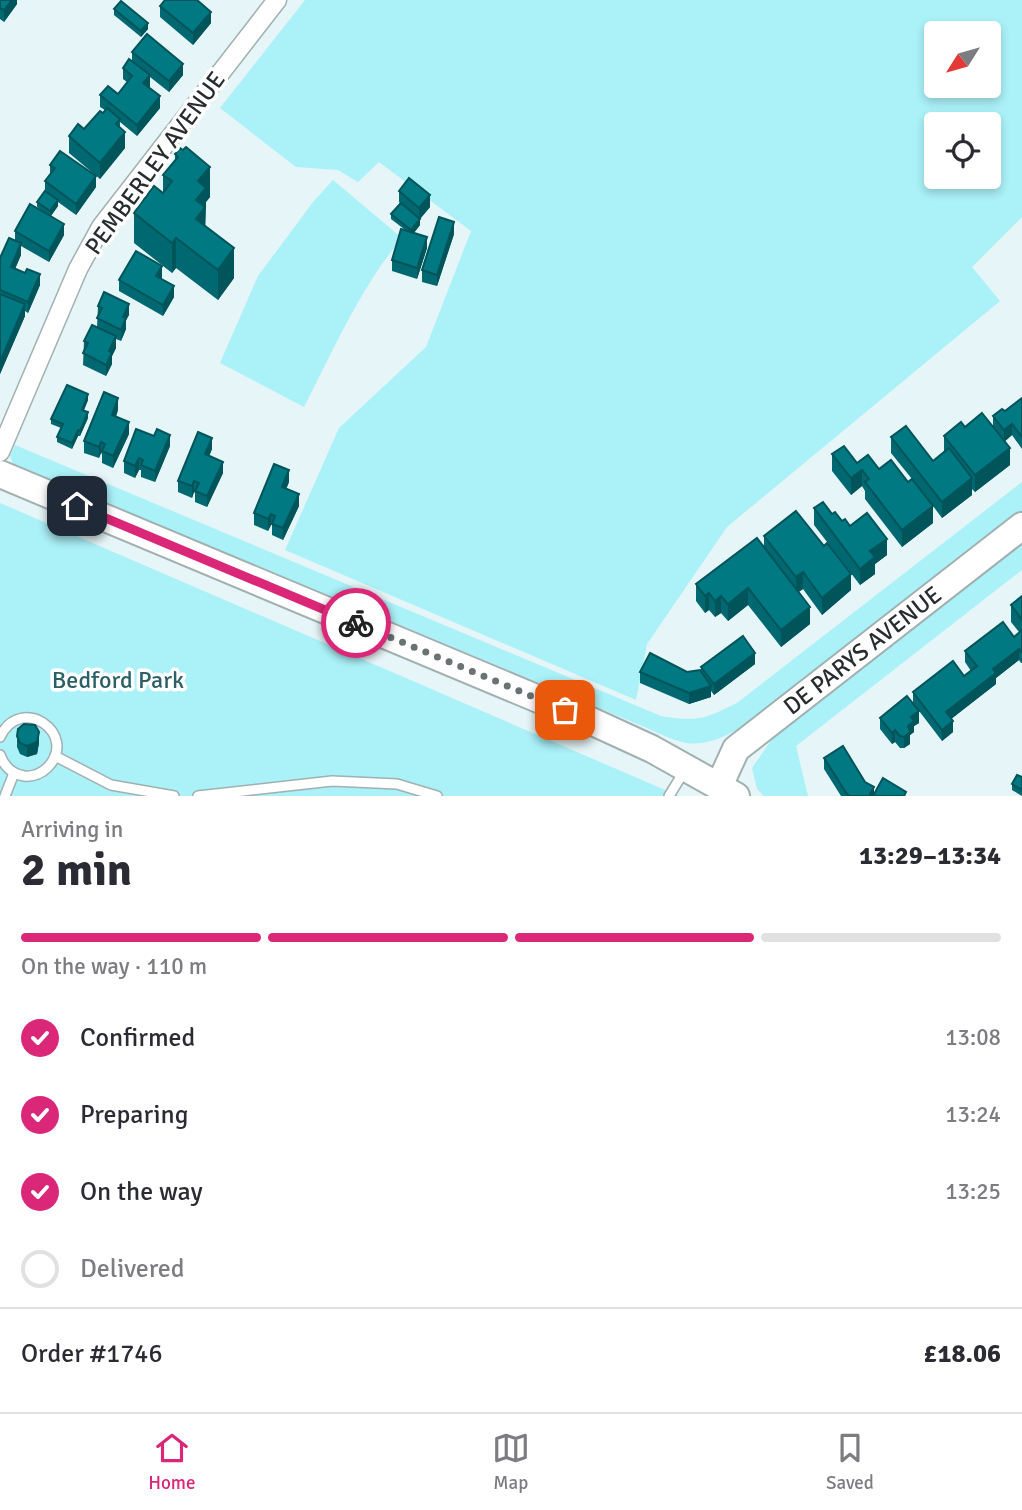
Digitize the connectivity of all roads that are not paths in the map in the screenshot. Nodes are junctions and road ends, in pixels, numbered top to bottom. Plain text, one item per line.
1 (277, 0) edge
2 (0, 452) edge
3 (0, 474) edge
4 (1022, 526) edge
5 (0, 735) edge
6 (0, 755) edge
7 (55, 756) junction
8 (686, 768) junction
9 (14, 773) junction
10 (727, 791) edge
11 (5, 796) edge
12 (174, 796) edge
13 (198, 796) edge
14 (437, 796) edge
15 (669, 796) edge

1 - 2 street, PEMBERLEY AVENUE
3 - 8 street
4 - 10 street, DE PARYS AVENUE
5 - 7 lane
6 - 9 lane
7 - 9 lane
7 - 12 lane
8 - 10 street
8 - 15 lane
9 - 11 lane
13 - 14 lane

